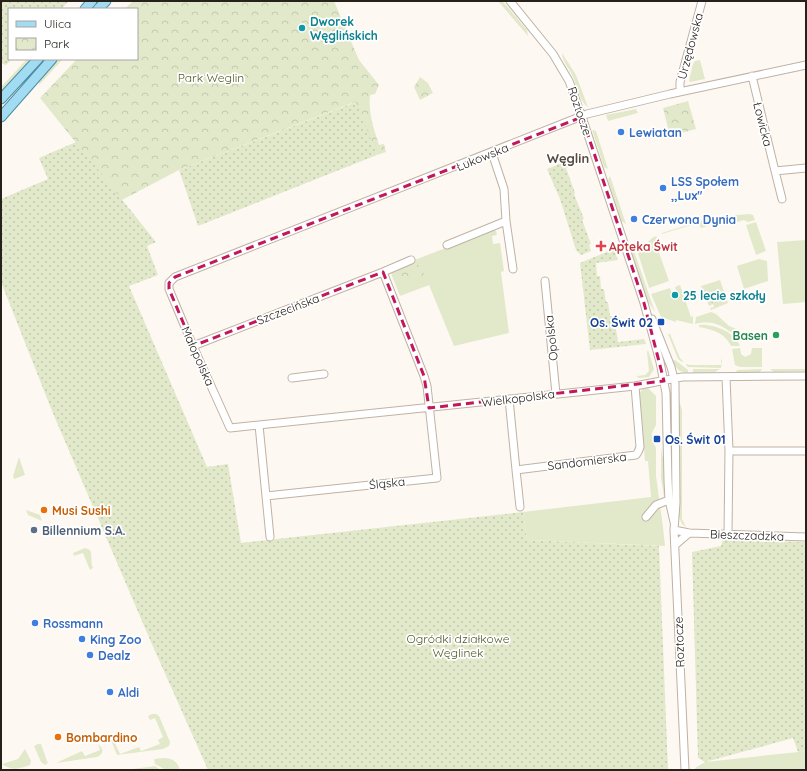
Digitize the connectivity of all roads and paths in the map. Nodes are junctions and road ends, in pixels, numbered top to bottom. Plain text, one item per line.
1 (510, 1) edge
2 (702, 1) edge
3 (37, 60) edge
4 (51, 60) edge
5 (806, 65) edge
6 (752, 76) junction
7 (680, 92) junction
8 (1, 99) edge
9 (1, 117) edge
10 (582, 117) junction
11 (492, 153) junction
12 (806, 168) edge
13 (775, 171) junction
14 (782, 199) dead end
15 (506, 221) junction
16 (447, 245) dead end
17 (411, 260) dead end
18 (513, 269) dead end
19 (383, 272) junction
20 (545, 282) dead end
21 (169, 283) joint
22 (644, 303) junction
23 (193, 346) junction
24 (324, 374) dead end
25 (806, 376) edge
26 (726, 377) junction
27 (292, 378) dead end
28 (674, 378) junction
29 (664, 380) junction
30 (635, 386) junction
31 (556, 394) junction
32 (508, 400) junction
33 (429, 408) junction
34 (259, 425) junction
35 (230, 428) joint
36 (729, 451) junction
37 (806, 451) edge
38 (516, 470) junction
39 (266, 496) junction
40 (669, 500) junction
41 (520, 507) dead end
42 (646, 517) dead end
43 (674, 522) junction
44 (674, 530) junction
45 (688, 533) junction
46 (728, 534) junction
47 (270, 537) dead end
48 (806, 537) edge
49 (675, 545) junction
50 (684, 770) edge

1 - 10 street, Roztocze
2 - 7 street, Urzędowska
3 - 8 main road
4 - 9 main road
5 - 6 street, Łukowska
6 - 7 street, Łukowska
6 - 13 street, Łowicka
7 - 10 street, Łukowska
10 - 11 street, Łukowska
10 - 22 street, Roztocze
11 - 15 street
11 - 21 street, Łukowska
12 - 13 street
13 - 14 street, Łowicka
15 - 16 street
15 - 18 street
17 - 19 street, Szczecińska
19 - 23 street, Szczecińska
19 - 33 street
20 - 31 street, Opolska
21 - 23 street, Małopolska
22 - 28 street, Roztocze
22 - 29 street, Roztocze
23 - 35 street, Małopolska
24 - 27 street
25 - 26 street, Wielkopolska
26 - 28 street, Wielkopolska
26 - 36 street
28 - 29 street, Wielkopolska
28 - 43 street, Roztocze
29 - 30 street, Wielkopolska
29 - 40 street, Roztocze
30 - 31 street, Wielkopolska
30 - 38 street, Sandomierska
31 - 32 street, Wielkopolska
32 - 33 street, Wielkopolska
32 - 38 street
33 - 34 street, Wielkopolska
33 - 39 street, Śląska
34 - 35 street, Wielkopolska
34 - 39 street
36 - 37 street
36 - 46 street
38 - 41 street
39 - 47 street
40 - 42 street
40 - 43 street, Roztocze
43 - 44 street, Roztocze
44 - 45 street, Bieszczadzka
44 - 49 street, Roztocze
45 - 46 street, Bieszczadzka
45 - 49 street
46 - 48 street, Bieszczadzka
49 - 50 street, Roztocze

